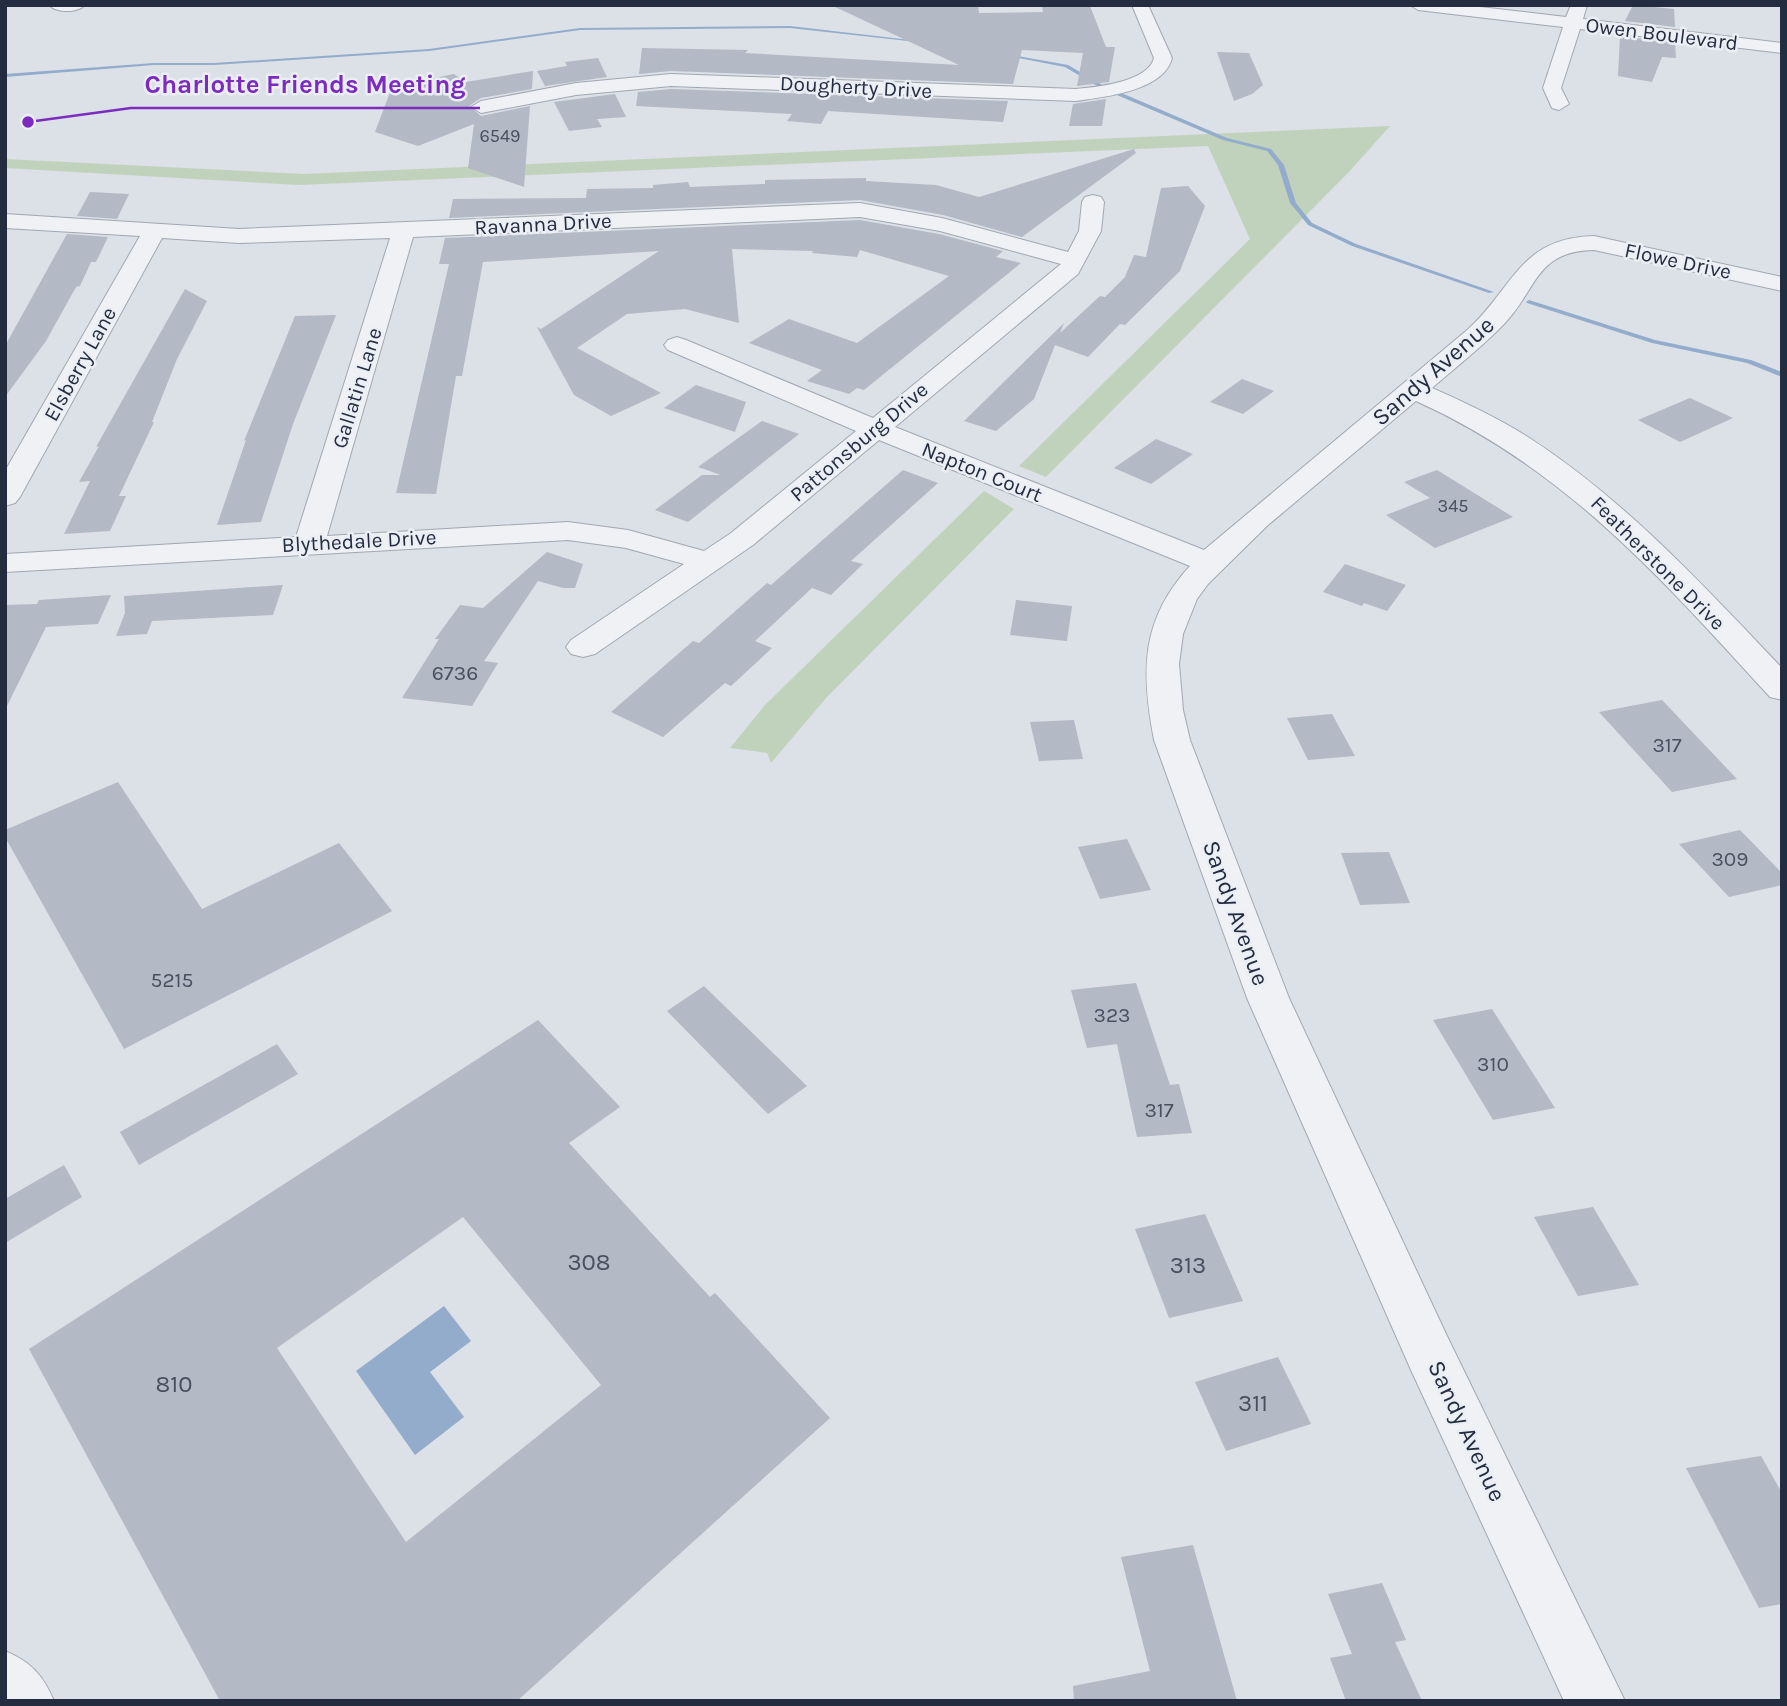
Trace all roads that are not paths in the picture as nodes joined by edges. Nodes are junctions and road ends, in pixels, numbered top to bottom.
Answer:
1 (57, 5) edge
2 (77, 5) edge
3 (1140, 5) edge
4 (1418, 5) edge
5 (1579, 5) edge
6 (1571, 24) junction
7 (1782, 48) edge
8 (1559, 104) dead end
9 (481, 107) dead end
10 (1093, 202) dead end
11 (5, 221) edge
12 (404, 231) junction
13 (154, 232) junction
14 (1573, 242) joint
15 (1074, 261) junction
16 (1782, 284) edge
17 (677, 345) dead end
18 (1413, 390) junction
19 (878, 430) junction
20 (5, 497) edge
21 (309, 544) junction
22 (710, 562) junction
23 (5, 563) edge
24 (1211, 564) junction
25 (583, 647) dead end
26 (1782, 689) edge
27 (5, 1681) edge
28 (24, 1701) edge
29 (1595, 1701) edge

1 - 2 street
3 - 9 street, Dougherty Drive
4 - 6 street, Owen Boulevard
5 - 6 street
6 - 7 street, Owen Boulevard
6 - 8 street
10 - 15 street, Pattonsburg Drive
11 - 13 street, Ravanna Drive
12 - 13 street, Ravanna Drive
12 - 15 street, Ravanna Drive
12 - 21 street, Gallatin Lane
13 - 20 street, Elsberry Lane
14 - 16 street, Flowe Drive
14 - 18 street, Sandy Avenue
15 - 19 street, Pattonsburg Drive
17 - 19 street, Napton Court
18 - 24 street, Sandy Avenue
18 - 26 street, Featherstone Drive
19 - 22 street, Pattonsburg Drive
19 - 24 street, Napton Court
21 - 22 street, Blythedale Drive
21 - 23 street, Blythedale Drive
22 - 25 street, Pattonsburg Drive
24 - 29 street, Sandy Avenue
27 - 28 street

